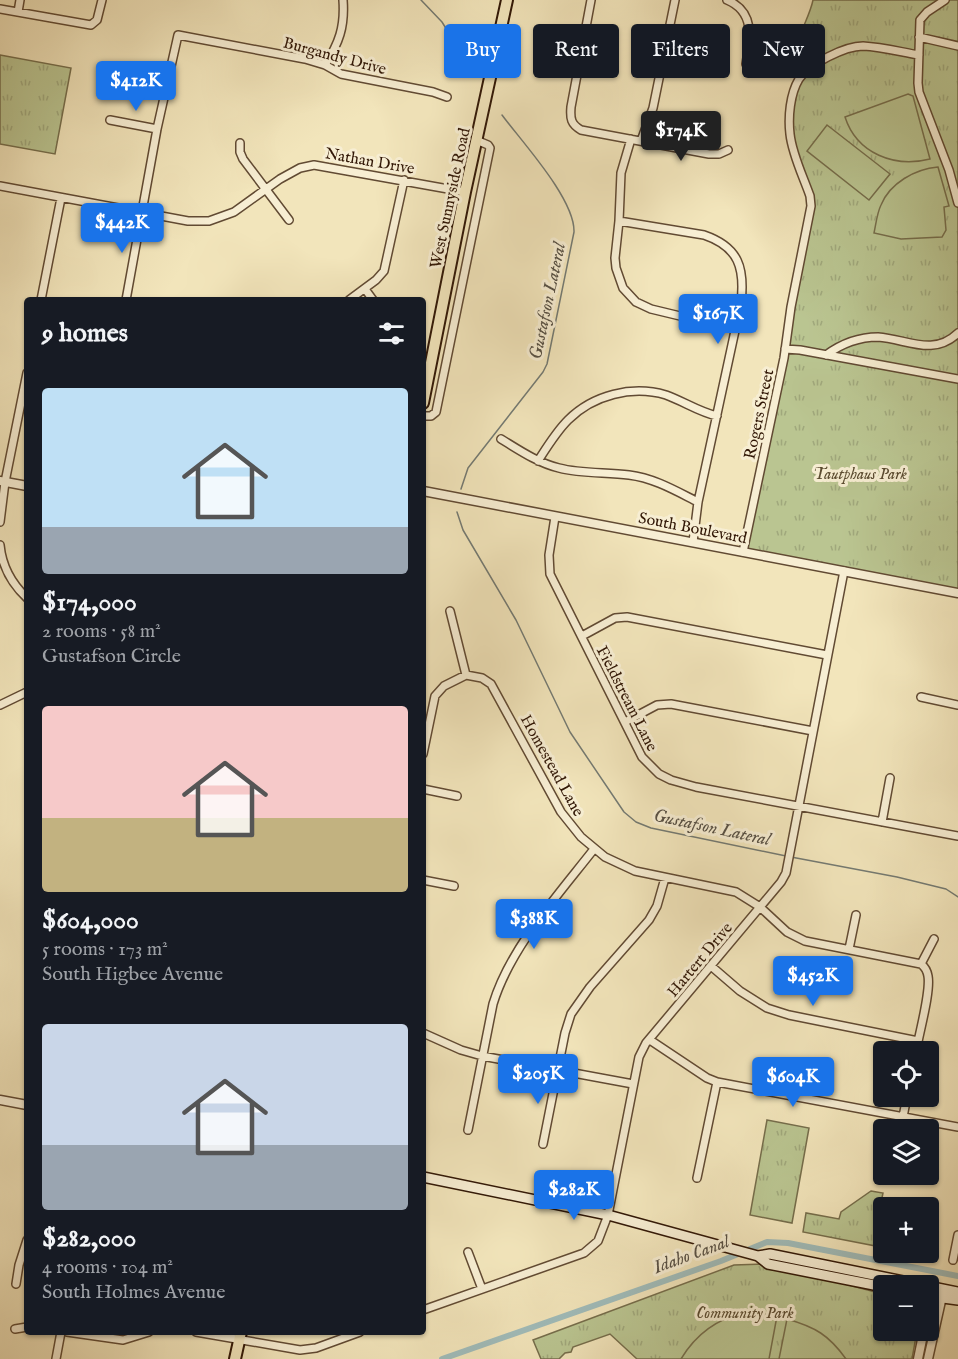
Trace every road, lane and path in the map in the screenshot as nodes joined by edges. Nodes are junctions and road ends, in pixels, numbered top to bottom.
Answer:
1 (20, 0) edge
2 (102, 0) edge
3 (344, 0) edge
4 (507, 0) edge
5 (591, 0) edge
6 (675, 0) edge
7 (727, 0) edge
8 (945, 0) edge
9 (0, 9) edge
10 (18, 12) junction
11 (749, 24) edge
12 (919, 38) junction
13 (958, 46) edge
14 (919, 55) junction
15 (325, 65) junction
16 (447, 97) dead end
17 (110, 120) dead end
18 (157, 129) junction
19 (476, 140) junction
20 (631, 140) junction
21 (641, 141) junction
22 (240, 143) dead end
23 (728, 150) dead end
24 (958, 167) edge
25 (949, 170) junction
26 (404, 180) junction
27 (0, 186) edge
28 (264, 189) junction
29 (465, 192) junction
30 (61, 198) junction
31 (958, 203) edge
32 (142, 213) junction
33 (289, 220) dead end
34 (619, 221) junction
35 (365, 289) junction
36 (42, 297) edge
37 (127, 297) edge
38 (353, 297) edge
39 (371, 297) edge
40 (734, 329) junction
41 (958, 333) edge
42 (785, 349) junction
43 (826, 355) junction
44 (958, 379) edge
45 (24, 387) edge
46 (426, 388) edge
47 (426, 416) edge
48 (717, 416) junction
49 (501, 440) dead end
50 (538, 461) junction
51 (3, 482) edge
52 (24, 486) edge
53 (426, 492) edge
54 (698, 502) junction
55 (555, 517) junction
56 (0, 522) edge
57 (693, 542) junction
58 (0, 545) edge
59 (743, 552) junction
60 (844, 571) junction
61 (958, 593) edge
62 (24, 595) edge
63 (450, 611) dead end
64 (582, 636) junction
65 (827, 655) junction
66 (469, 675) junction
67 (24, 693) edge
68 (921, 697) dead end
69 (0, 705) edge
70 (958, 705) edge
71 (625, 722) junction
72 (813, 731) junction
73 (426, 740) edge
74 (890, 778) dead end
75 (426, 790) edge
76 (457, 796) dead end
77 (800, 806) junction
78 (882, 822) junction
79 (958, 834) edge
80 (594, 849) junction
81 (664, 878) junction
82 (426, 881) edge
83 (454, 886) dead end
84 (760, 907) junction
85 (856, 915) dead end
86 (934, 939) dead end
87 (849, 949) junction
88 (921, 964) junction
89 (711, 966) junction
90 (426, 1034) edge
91 (650, 1040) junction
92 (918, 1041) joint
93 (482, 1056) junction
94 (558, 1070) junction
95 (717, 1082) junction
96 (633, 1084) junction
97 (0, 1100) edge
98 (24, 1105) edge
99 (905, 1107) edge
100 (903, 1117) junction
101 (958, 1127) edge
102 (468, 1130) dead end
103 (543, 1144) dead end
104 (426, 1178) edge
105 (697, 1178) dead end
106 (608, 1215) junction
107 (958, 1235) edge
108 (468, 1252) dead end
109 (24, 1253) edge
110 (758, 1256) junction
111 (953, 1260) dead end
112 (877, 1275) edge
113 (16, 1284) dead end
114 (873, 1285) edge
115 (939, 1287) edge
116 (944, 1288) junction
117 (482, 1290) junction
118 (958, 1292) edge
119 (941, 1298) junction
120 (958, 1300) edge
121 (426, 1309) edge
122 (24, 1328) edge
123 (15, 1329) dead end
124 (60, 1335) edge
125 (88, 1335) edge
126 (139, 1335) edge
127 (344, 1335) edge
128 (240, 1336) edge
129 (922, 1341) edge
130 (56, 1359) edge
131 (235, 1359) edge
132 (918, 1359) edge
133 (928, 1359) edge

1 - 10 street
2 - 10 street
3 - 15 street
4 - 19 main road, West Sunnyside Road
5 - 20 street
6 - 21 street
7 - 11 street
8 - 12 street
9 - 10 street
12 - 13 street
12 - 14 street
14 - 25 street
14 - 42 street, Rogers Street
15 - 16 street, Burgandy Drive
15 - 18 street, Burgandy Drive
17 - 18 street
18 - 32 street
19 - 29 main road, West Sunnyside Road
19 - 47 street
20 - 21 street
20 - 34 street
21 - 23 street
22 - 28 street
24 - 25 street
25 - 31 street
26 - 28 street, Nathan Drive
26 - 29 street, Nathan Drive
26 - 35 street
27 - 30 street, Nathan Drive
28 - 32 street, Nathan Drive
28 - 33 street
29 - 46 main road, West Sunnyside Road
30 - 32 street, Nathan Drive
30 - 36 street
32 - 37 street
34 - 40 street
34 - 40 street
35 - 38 street
35 - 39 street
40 - 48 street
41 - 43 street
42 - 43 street
42 - 59 street, Rogers Street
43 - 44 street
45 - 51 street
48 - 50 street
48 - 54 street
49 - 50 street
50 - 54 street
51 - 52 street
51 - 56 street
53 - 55 street, South Boulevard
54 - 57 street
55 - 57 street, South Boulevard
55 - 64 street, Fieldstream Lane
57 - 59 street, South Boulevard
58 - 62 street
59 - 60 street, South Boulevard
60 - 61 street, South Boulevard
60 - 65 street, Hartert Drive
63 - 66 street
64 - 65 street
64 - 71 street, Fieldstream Lane
65 - 72 street, Hartert Drive
66 - 73 street
66 - 80 street, Homestead Lane
67 - 69 street
68 - 70 street
71 - 72 street
71 - 77 street, Fieldstream Lane
72 - 77 street, Hartert Drive
74 - 78 street
75 - 76 street
77 - 78 street, Fieldstream Lane
77 - 84 street, Hartert Drive
78 - 79 street, Fieldstream Lane
80 - 81 street, Homestead Lane
80 - 93 street
81 - 84 street, Homestead Lane
81 - 94 street
82 - 83 street
84 - 87 street, Homestead Lane
84 - 89 street, Hartert Drive
85 - 87 street
86 - 88 street
87 - 88 street, Homestead Lane
88 - 92 street
89 - 91 street, Hartert Drive
89 - 92 street
90 - 93 street
91 - 95 street
91 - 96 street, Hartert Drive
93 - 94 street
93 - 102 street
94 - 96 street
94 - 103 street
95 - 100 street
95 - 105 street
96 - 106 street, Hartert Drive
97 - 98 street
99 - 100 street
100 - 101 street
104 - 106 main road
106 - 110 main road
106 - 117 street, Hartert Drive
107 - 111 street
108 - 117 street
109 - 113 street
110 - 112 main road
110 - 114 main road
115 - 116 main road
116 - 118 main road
116 - 119 street
117 - 121 street, Hartert Drive
119 - 120 main road
119 - 133 street
122 - 123 street
124 - 130 street
125 - 126 street
127 - 128 street
128 - 131 main road
129 - 132 street

